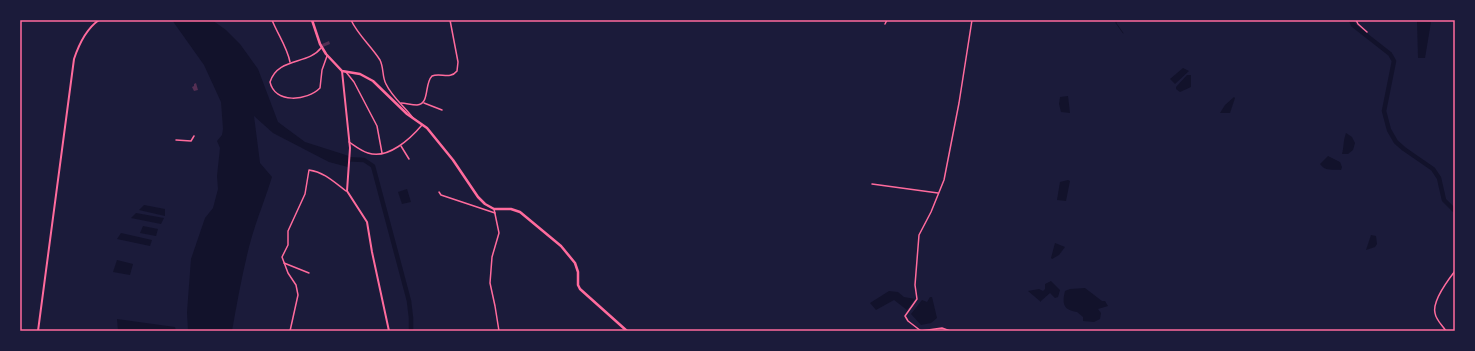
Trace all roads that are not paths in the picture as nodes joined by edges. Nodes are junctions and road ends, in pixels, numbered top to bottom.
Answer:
1 (99, 20) edge
2 (272, 20) edge
3 (312, 20) edge
4 (351, 20) edge
5 (450, 20) edge
6 (887, 20) edge
7 (972, 20) edge
8 (1356, 20) edge
9 (885, 24) dead end
10 (1367, 32) dead end
11 (322, 48) junction
12 (327, 56) junction
13 (290, 62) junction
14 (342, 71) junction
15 (346, 72) junction
16 (400, 103) junction
17 (424, 103) junction
18 (442, 110) dead end
19 (414, 119) junction
20 (423, 125) junction
21 (194, 136) dead end
22 (176, 140) dead end
23 (349, 142) junction
24 (400, 146) junction
25 (382, 153) junction
26 (409, 159) dead end
27 (872, 184) dead end
28 (347, 191) junction
29 (439, 192) dead end
30 (938, 193) junction
31 (494, 209) junction
32 (496, 214) junction
33 (284, 263) junction
34 (1455, 271) edge
35 (309, 273) dead end
36 (38, 331) edge
37 (290, 331) edge
38 (388, 331) edge
39 (499, 331) edge
40 (627, 331) edge
41 (950, 331) edge
42 (1446, 331) edge

1 - 36 street
2 - 13 street
3 - 11 main road
4 - 16 street
5 - 17 street
6 - 9 street
7 - 30 street
8 - 10 street
11 - 12 main road
11 - 13 street
12 - 13 street
12 - 14 main road
14 - 15 main road
14 - 23 street
15 - 19 main road
15 - 25 street
16 - 17 street
16 - 19 street
17 - 18 street
19 - 20 main road
20 - 24 street
20 - 31 main road
21 - 22 street
23 - 25 street
23 - 28 street
24 - 25 street
24 - 26 street
27 - 30 street
28 - 33 street
28 - 38 street
29 - 32 street
30 - 41 street
31 - 32 street
31 - 40 main road
32 - 39 street
33 - 35 street
33 - 37 street
34 - 42 street

